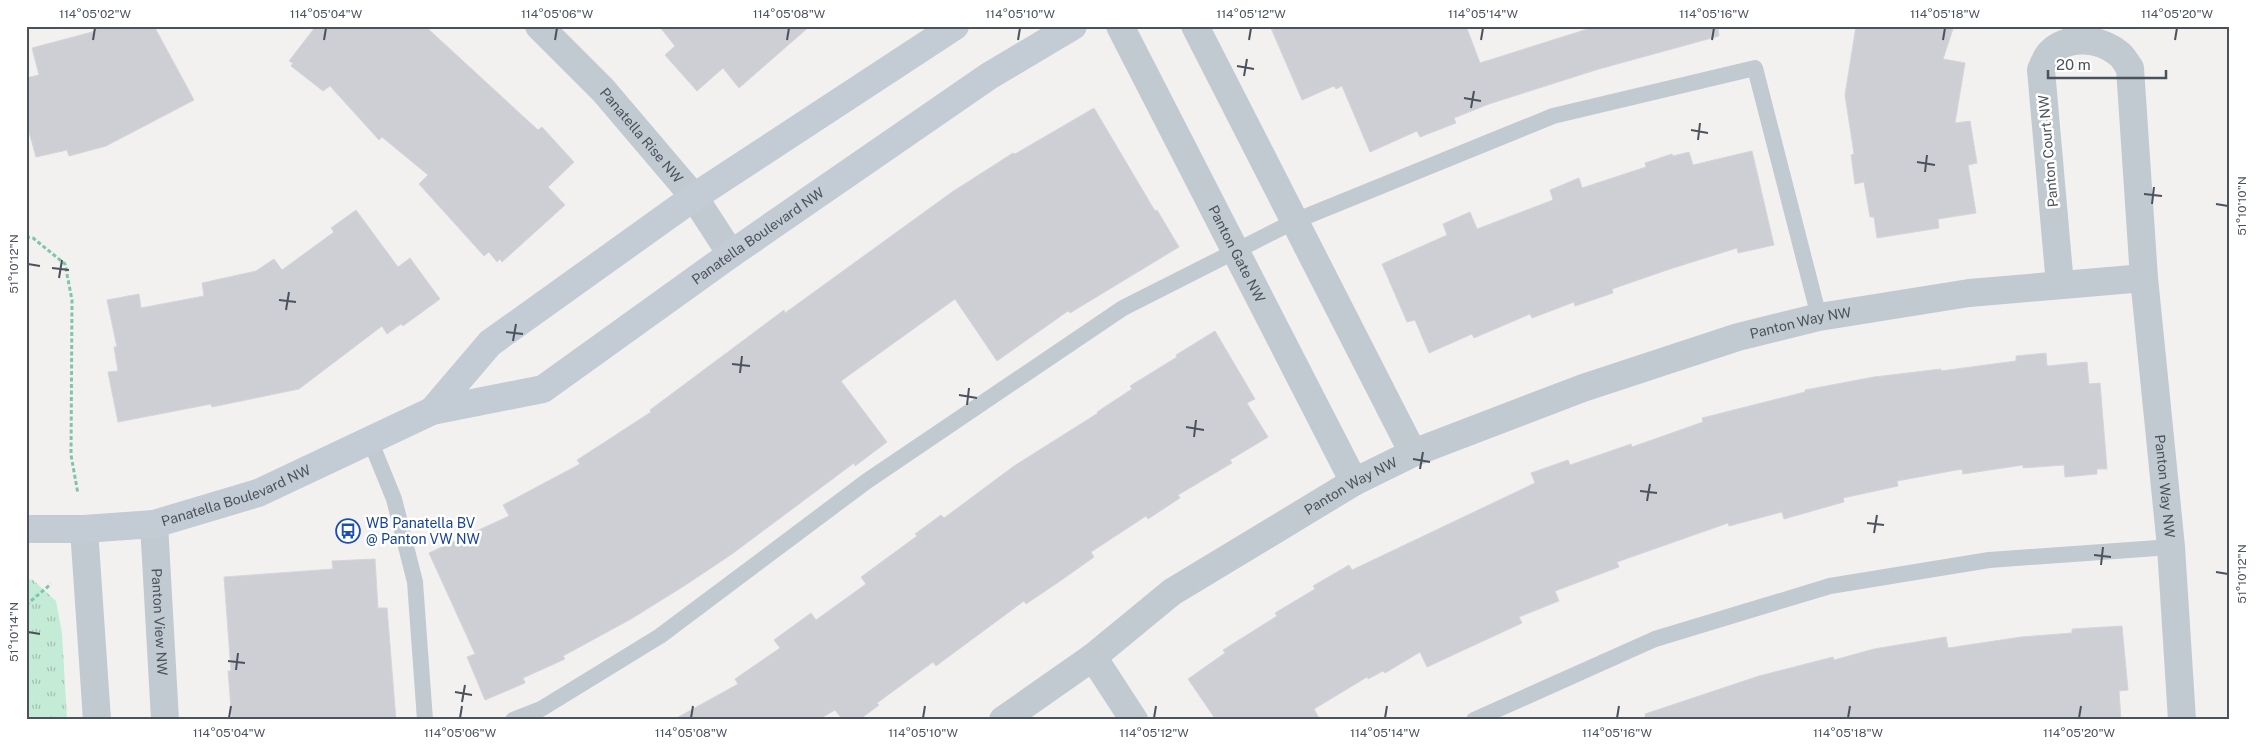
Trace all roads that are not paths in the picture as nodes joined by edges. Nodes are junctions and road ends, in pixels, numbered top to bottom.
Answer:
1 (540, 26) edge
2 (955, 26) edge
3 (1073, 26) edge
4 (1120, 26) edge
5 (1195, 26) edge
6 (694, 197) junction
7 (1295, 221) junction
8 (1235, 251) junction
9 (732, 254) junction
10 (2144, 278) junction
11 (2060, 285) junction
12 (1819, 317) junction
13 (432, 411) junction
14 (370, 440) junction
15 (1413, 452) junction
16 (1354, 482) junction
17 (154, 524) junction
18 (26, 529) edge
19 (84, 529) junction
20 (2171, 547) junction
21 (1093, 657) junction
22 (98, 720) edge
23 (165, 720) edge
24 (425, 720) edge
25 (514, 720) edge
26 (1003, 720) edge
27 (1134, 720) edge
28 (1474, 720) edge
29 (2182, 720) edge

1 - 6 street, Panatella Rise NW
2 - 6 street, Panatella Boulevard NW
3 - 9 street, Panatella Boulevard NW
4 - 8 street, Panton Gate NW
5 - 7 street
6 - 9 street, Panatella Rise NW
6 - 13 street, Panatella Boulevard NW
7 - 8 lane
7 - 12 lane
7 - 15 street
8 - 16 street, Panton Gate NW
8 - 25 lane
9 - 13 street, Panatella Boulevard NW
10 - 11 street, Panton Way NW
10 - 11 street, Panton Court NW
10 - 20 street, Panton Way NW
11 - 12 street, Panton Way NW
12 - 15 street, Panton Way NW
13 - 14 street, Panatella Boulevard NW
14 - 17 street, Panatella Boulevard NW
14 - 24 lane
15 - 16 street, Panton Way NW
16 - 21 street, Panton Way NW
17 - 19 street, Panatella Boulevard NW
17 - 23 street, Panton View NW
18 - 19 street, Panatella Boulevard NW
19 - 22 street
20 - 28 lane
20 - 29 street, Panton Way NW
21 - 26 street, Panton Way NW
21 - 27 street

